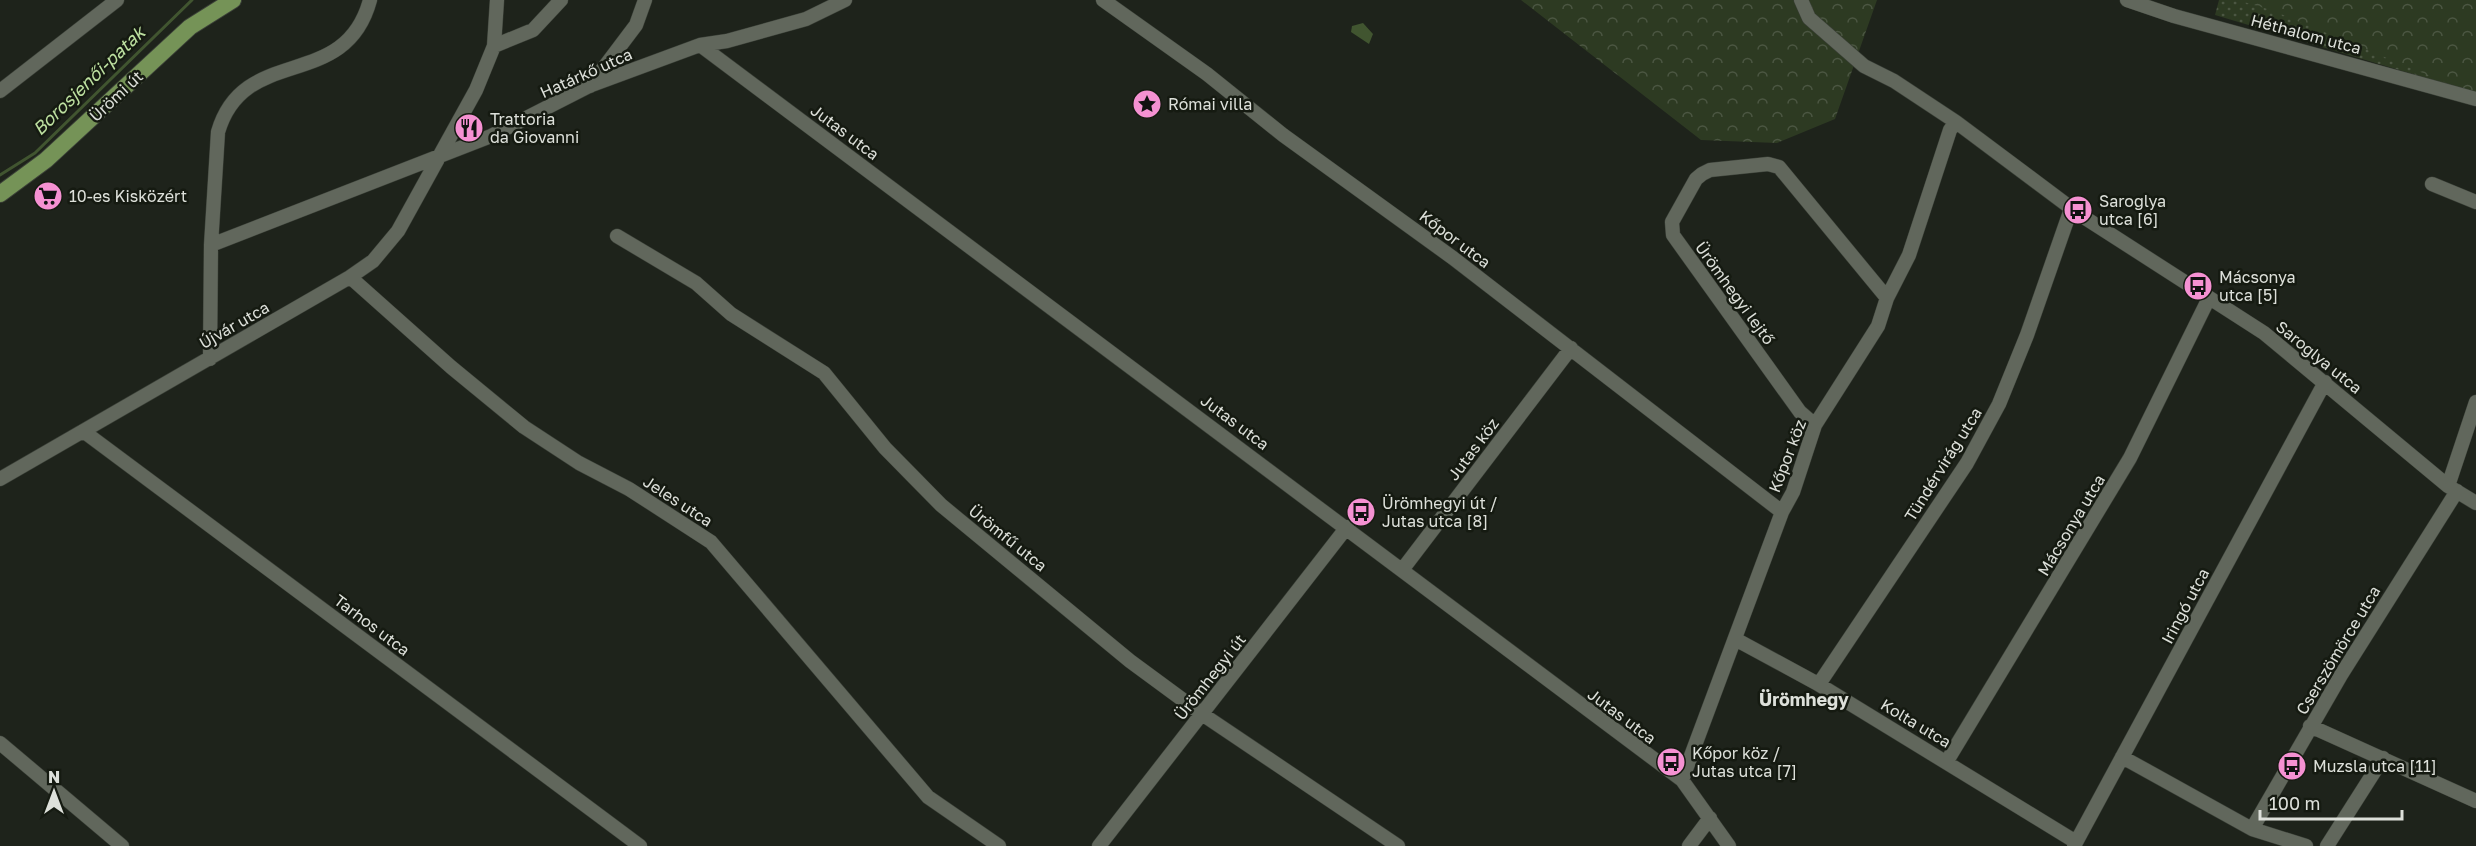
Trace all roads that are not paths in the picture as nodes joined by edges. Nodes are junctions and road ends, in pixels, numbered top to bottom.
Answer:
1 (117, 0) edge
2 (232, 0) edge
3 (370, 0) edge
4 (497, 0) edge
5 (561, 0) edge
6 (645, 0) edge
7 (845, 0) edge
8 (1102, 0) edge
9 (1801, 0) edge
10 (2127, 0) edge
11 (700, 45) junction
12 (494, 46) junction
13 (589, 86) junction
14 (0, 91) edge
15 (2476, 99) edge
16 (1956, 122) junction
17 (442, 155) junction
18 (2432, 184) dead end
19 (0, 194) edge
20 (2476, 202) edge
21 (2071, 208) junction
22 (617, 236) dead end
23 (211, 245) junction
24 (350, 277) junction
25 (1887, 298) junction
26 (2209, 298) junction
27 (1571, 348) junction
28 (210, 359) junction
29 (2325, 382) junction
30 (2476, 402) edge
31 (1815, 425) junction
32 (83, 431) junction
33 (0, 479) edge
34 (2453, 489) junction
35 (2476, 503) edge
36 (1782, 512) junction
37 (1347, 527) junction
38 (1402, 570) junction
39 (1735, 639) junction
40 (1819, 684) junction
41 (1202, 714) junction
42 (2310, 726) junction
43 (0, 743) edge
44 (2122, 757) junction
45 (2383, 758) junction
46 (1947, 761) junction
47 (1682, 780) junction
48 (2476, 801) edge
49 (1710, 818) junction
50 (2252, 829) junction
51 (2075, 844) edge
52 (122, 846) edge
53 (640, 846) edge
54 (999, 846) edge
55 (1099, 846) edge
56 (1398, 846) edge
57 (1689, 846) edge
58 (1729, 846) edge
59 (2306, 846) edge
60 (2327, 846) edge

1 - 14 street
2 - 19 main road, Ürömi út
3 - 23 street
4 - 12 street, Újvár utca
5 - 12 street
6 - 13 street
7 - 11 street, Határkő utca
8 - 27 street, Kőpor utca
9 - 16 street, Saroglya utca
10 - 15 street, Héthalom utca
11 - 13 street, Határkő utca
11 - 37 street, Jutas utca
12 - 17 street, Újvár utca
13 - 17 street, Határkő utca
16 - 21 street, Saroglya utca
16 - 25 street, Kőpor köz
17 - 23 street, Határkő utca
17 - 24 street, Újvár utca
18 - 20 street
21 - 26 street, Saroglya utca
21 - 40 street, Tündérvirág utca
22 - 41 street, Ürömfű utca
23 - 28 street
24 - 28 street, Újvár utca
24 - 54 street, Jeles utca
25 - 31 street, Kőpor köz
25 - 31 street, Ürömhegyi lejtő
26 - 29 street, Saroglya utca
26 - 46 street, Mácsonya utca
27 - 36 street, Kőpor utca
27 - 38 street, Jutas köz
28 - 32 street, Újvár utca
29 - 34 street, Saroglya utca
29 - 44 street, Iringó utca
30 - 34 street, Cserszömörce utca
31 - 36 street, Kőpor köz
32 - 33 street, Újvár utca
32 - 53 street, Tarhos utca
34 - 35 street, Saroglya utca
34 - 42 street, Cserszömörce utca
36 - 39 street, Kőpor köz
37 - 38 street, Jutas utca
37 - 41 street, Ürömhegyi út
38 - 47 street, Jutas utca
39 - 40 street, Kolta utca
39 - 47 street, Kőpor köz
40 - 46 street, Kolta utca
41 - 55 street, Ürömhegyi út
41 - 56 street, Ürömfű utca
42 - 45 street
42 - 50 street, Cserszömörce utca
43 - 52 street
44 - 50 street
44 - 51 street, Iringó utca
45 - 48 street
45 - 60 street
46 - 51 street, Kolta utca
47 - 49 street, Jutas utca
49 - 57 street
49 - 58 street, Jutas utca
50 - 59 street

